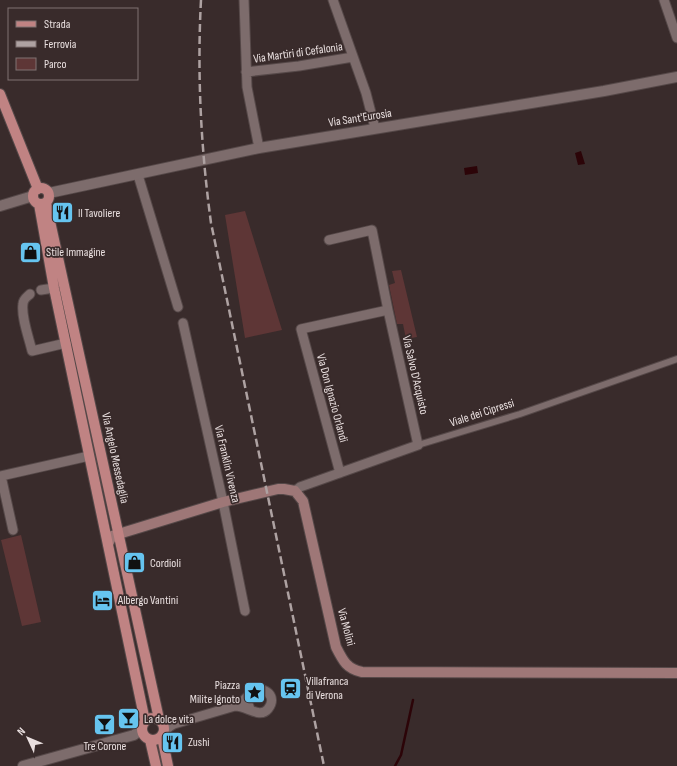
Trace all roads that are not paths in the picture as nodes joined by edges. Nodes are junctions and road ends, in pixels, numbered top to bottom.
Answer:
1 (244, 0) edge
2 (333, 0) edge
3 (664, 0) edge
4 (677, 38) edge
5 (353, 57) junction
6 (246, 72) junction
7 (677, 77) edge
8 (0, 94) edge
9 (375, 128) junction
10 (259, 148) junction
11 (138, 175) junction
12 (41, 197) junction
13 (0, 206) edge
14 (329, 240) dead end
15 (54, 288) junction
16 (41, 290) dead end
17 (30, 294) dead end
18 (178, 307) dead end
19 (388, 310) junction
20 (182, 323) dead end
21 (66, 343) junction
22 (677, 359) edge
23 (418, 445) junction
24 (89, 456) junction
25 (340, 473) junction
26 (295, 491) junction
27 (223, 502) junction
28 (13, 530) dead end
29 (118, 533) junction
30 (108, 544) junction
31 (245, 611) dead end
32 (677, 673) edge
33 (249, 694) junction
34 (235, 706) junction
35 (250, 709) junction
36 (160, 720) junction
37 (144, 724) junction
38 (174, 724) junction
39 (134, 735) junction
40 (163, 735) junction
41 (148, 739) junction
42 (23, 766) edge
43 (156, 766) edge
44 (168, 766) edge

1 - 6 street, Via Martiri di Cefalonia
2 - 5 street, Via Martiri di Cefalonia
3 - 4 street
5 - 6 street, Via Martiri di Cefalonia
5 - 9 street, Via Martiri di Cefalonia
6 - 10 street, Via Martiri di Cefalonia
7 - 9 street, Via Sant'Eurosia
8 - 12 main road
9 - 10 street, Via Sant'Eurosia
10 - 11 street, Via Sant'Eurosia
11 - 12 street, Via Sant'Eurosia
11 - 18 street
12 - 13 street, Via Sant'Eurosia
12 - 15 main road, Via Angelo Messedaglia
12 - 29 main road, Via Angelo Messedaglia
14 - 19 street, Via Salvo D'Acquisto
15 - 16 street
15 - 21 main road, Via Angelo Messedaglia
17 - 21 street
19 - 23 street, Via Salvo D'Acquisto
19 - 25 street, Via Don Ignazio Orlandi
20 - 27 street, Via Franklin Vivenza
21 - 24 main road, Via Angelo Messedaglia
22 - 23 street, Viale dei Cipressi
23 - 25 street, Viale dei Cipressi
24 - 28 street
24 - 30 main road, Via Angelo Messedaglia
25 - 26 street, Viale dei Cipressi
26 - 27 main road
26 - 32 main road, Via Molini
27 - 29 main road
27 - 31 street, Via Franklin Vivenza
29 - 30 main road
29 - 36 main road, Via Angelo Messedaglia
30 - 37 main road, Via Angelo Messedaglia
33 - 34 street
33 - 35 street
33 - 35 street
34 - 35 street
34 - 38 street
36 - 37 main road
36 - 38 street
36 - 40 main road
37 - 39 street
37 - 41 main road
38 - 40 street
39 - 41 street
39 - 42 street
40 - 41 main road
40 - 44 main road
41 - 43 main road

